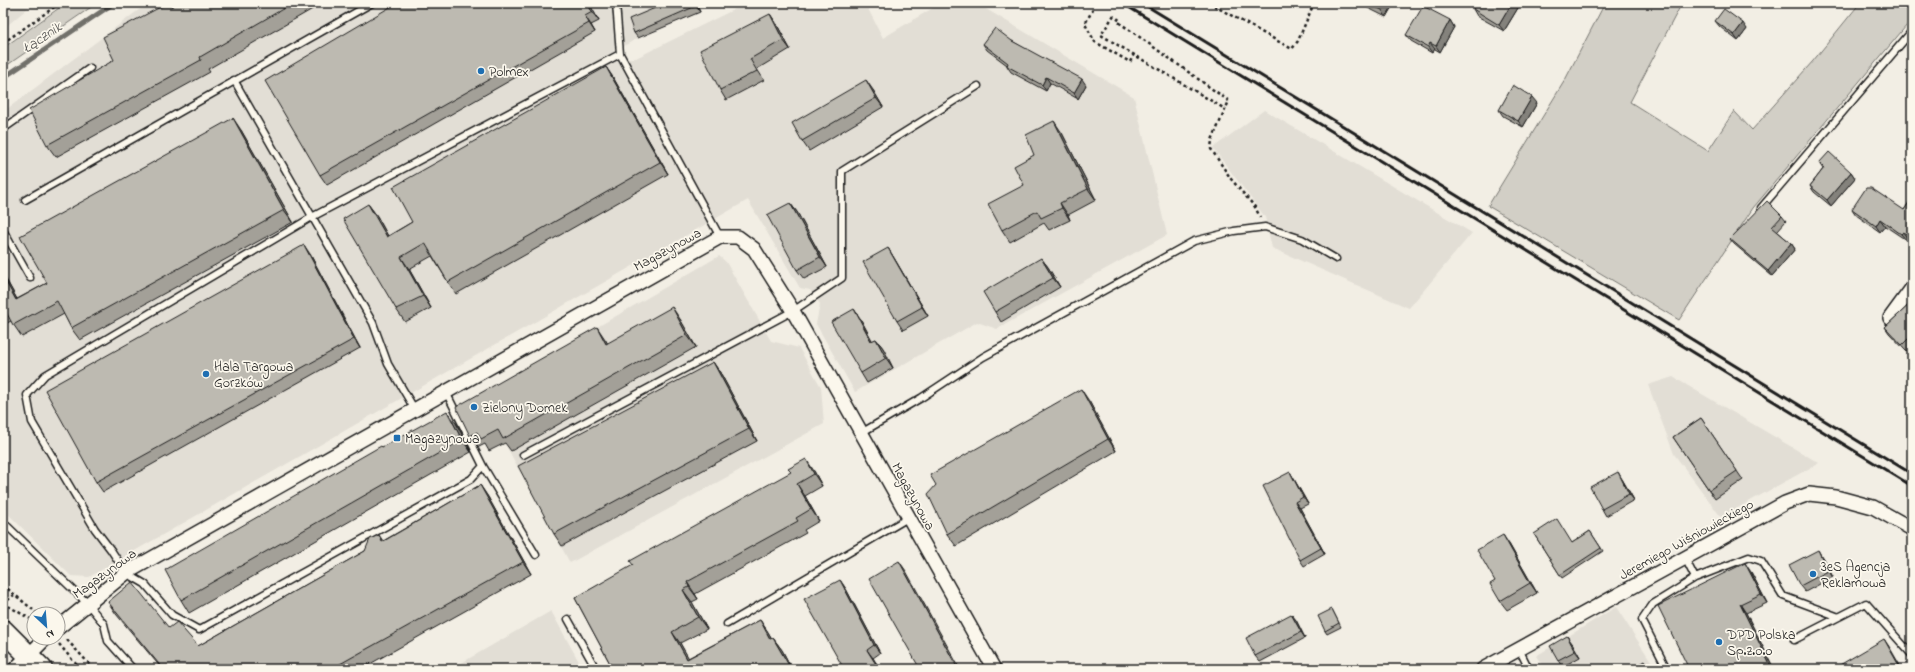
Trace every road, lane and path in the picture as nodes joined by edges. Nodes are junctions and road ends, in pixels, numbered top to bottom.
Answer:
1 (60, 3) edge
2 (372, 3) edge
3 (616, 3) edge
4 (1209, 3) edge
5 (1314, 3) edge
6 (1093, 10) dead end
7 (1114, 15) dead end
8 (1119, 18) dead end
9 (1912, 31) edge
10 (3, 43) edge
11 (620, 54) junction
12 (1134, 54) junction
13 (90, 68) dead end
14 (234, 80) junction
15 (978, 86) dead end
16 (1225, 109) junction
17 (3, 129) edge
18 (25, 200) dead end
19 (1758, 212) edge
20 (312, 217) junction
21 (1265, 227) junction
22 (3, 230) edge
23 (720, 238) junction
24 (1336, 259) dead end
25 (30, 278) dead end
26 (1912, 288) edge
27 (793, 311) junction
28 (1890, 318) dead end
29 (446, 392) junction
30 (415, 410) junction
31 (860, 433) junction
32 (523, 455) dead end
33 (483, 466) junction
34 (908, 518) junction
35 (3, 522) edge
36 (1912, 529) edge
37 (536, 555) dead end
38 (1684, 558) junction
39 (126, 572) junction
40 (1696, 578) junction
41 (3, 585) edge
42 (14, 595) junction
43 (3, 603) edge
44 (87, 603) junction
45 (28, 606) edge
46 (26, 616) edge
47 (1838, 617) junction
48 (568, 619) dead end
49 (727, 624) dead end
50 (66, 626) edge
51 (3, 630) edge
52 (66, 638) edge
53 (1794, 640) dead end
54 (45, 646) edge
55 (57, 646) edge
56 (1519, 649) junction
57 (1912, 655) edge
58 (22, 662) edge
59 (42, 669) edge
60 (80, 669) edge
61 (94, 669) edge
62 (133, 669) edge
63 (596, 669) edge
64 (994, 669) edge
65 (1483, 669) edge
66 (1529, 669) edge
67 (1667, 669) edge

1 - 10 path
2 - 14 lane
3 - 11 lane
4 - 5 path
6 - 12 path
7 - 12 path
8 - 16 path
9 - 19 lane
11 - 20 lane
11 - 23 lane
12 - 16 path
13 - 17 lane
14 - 18 lane
14 - 20 lane
15 - 27 lane
16 - 21 path
20 - 30 lane
20 - 39 lane
21 - 24 lane
21 - 31 lane
22 - 25 lane
23 - 27 street, Magazynowa
23 - 29 street, Magazynowa
26 - 28 street
27 - 31 street, Magazynowa
27 - 32 lane
29 - 30 street, Magazynowa
29 - 33 lane
30 - 39 street, Magazynowa
31 - 34 street, Magazynowa
33 - 37 lane
33 - 39 lane
34 - 49 lane
34 - 64 street, Magazynowa
35 - 44 lane
36 - 38 street, Jeremiego Wiśniowieckiego
38 - 40 lane
38 - 56 street, Jeremiego Wiśniowieckiego
39 - 44 street, Magazynowa
40 - 47 lane
40 - 67 lane
41 - 42 path
42 - 43 path
42 - 45 path
43 - 46 path
44 - 50 street, Magazynowa
44 - 62 lane
47 - 53 lane
47 - 57 lane
48 - 63 lane
51 - 58 main road
52 - 61 path
54 - 58 street
55 - 60 path
56 - 65 street, Jeremiego Wiśniowieckiego
56 - 66 lane
58 - 59 main road

